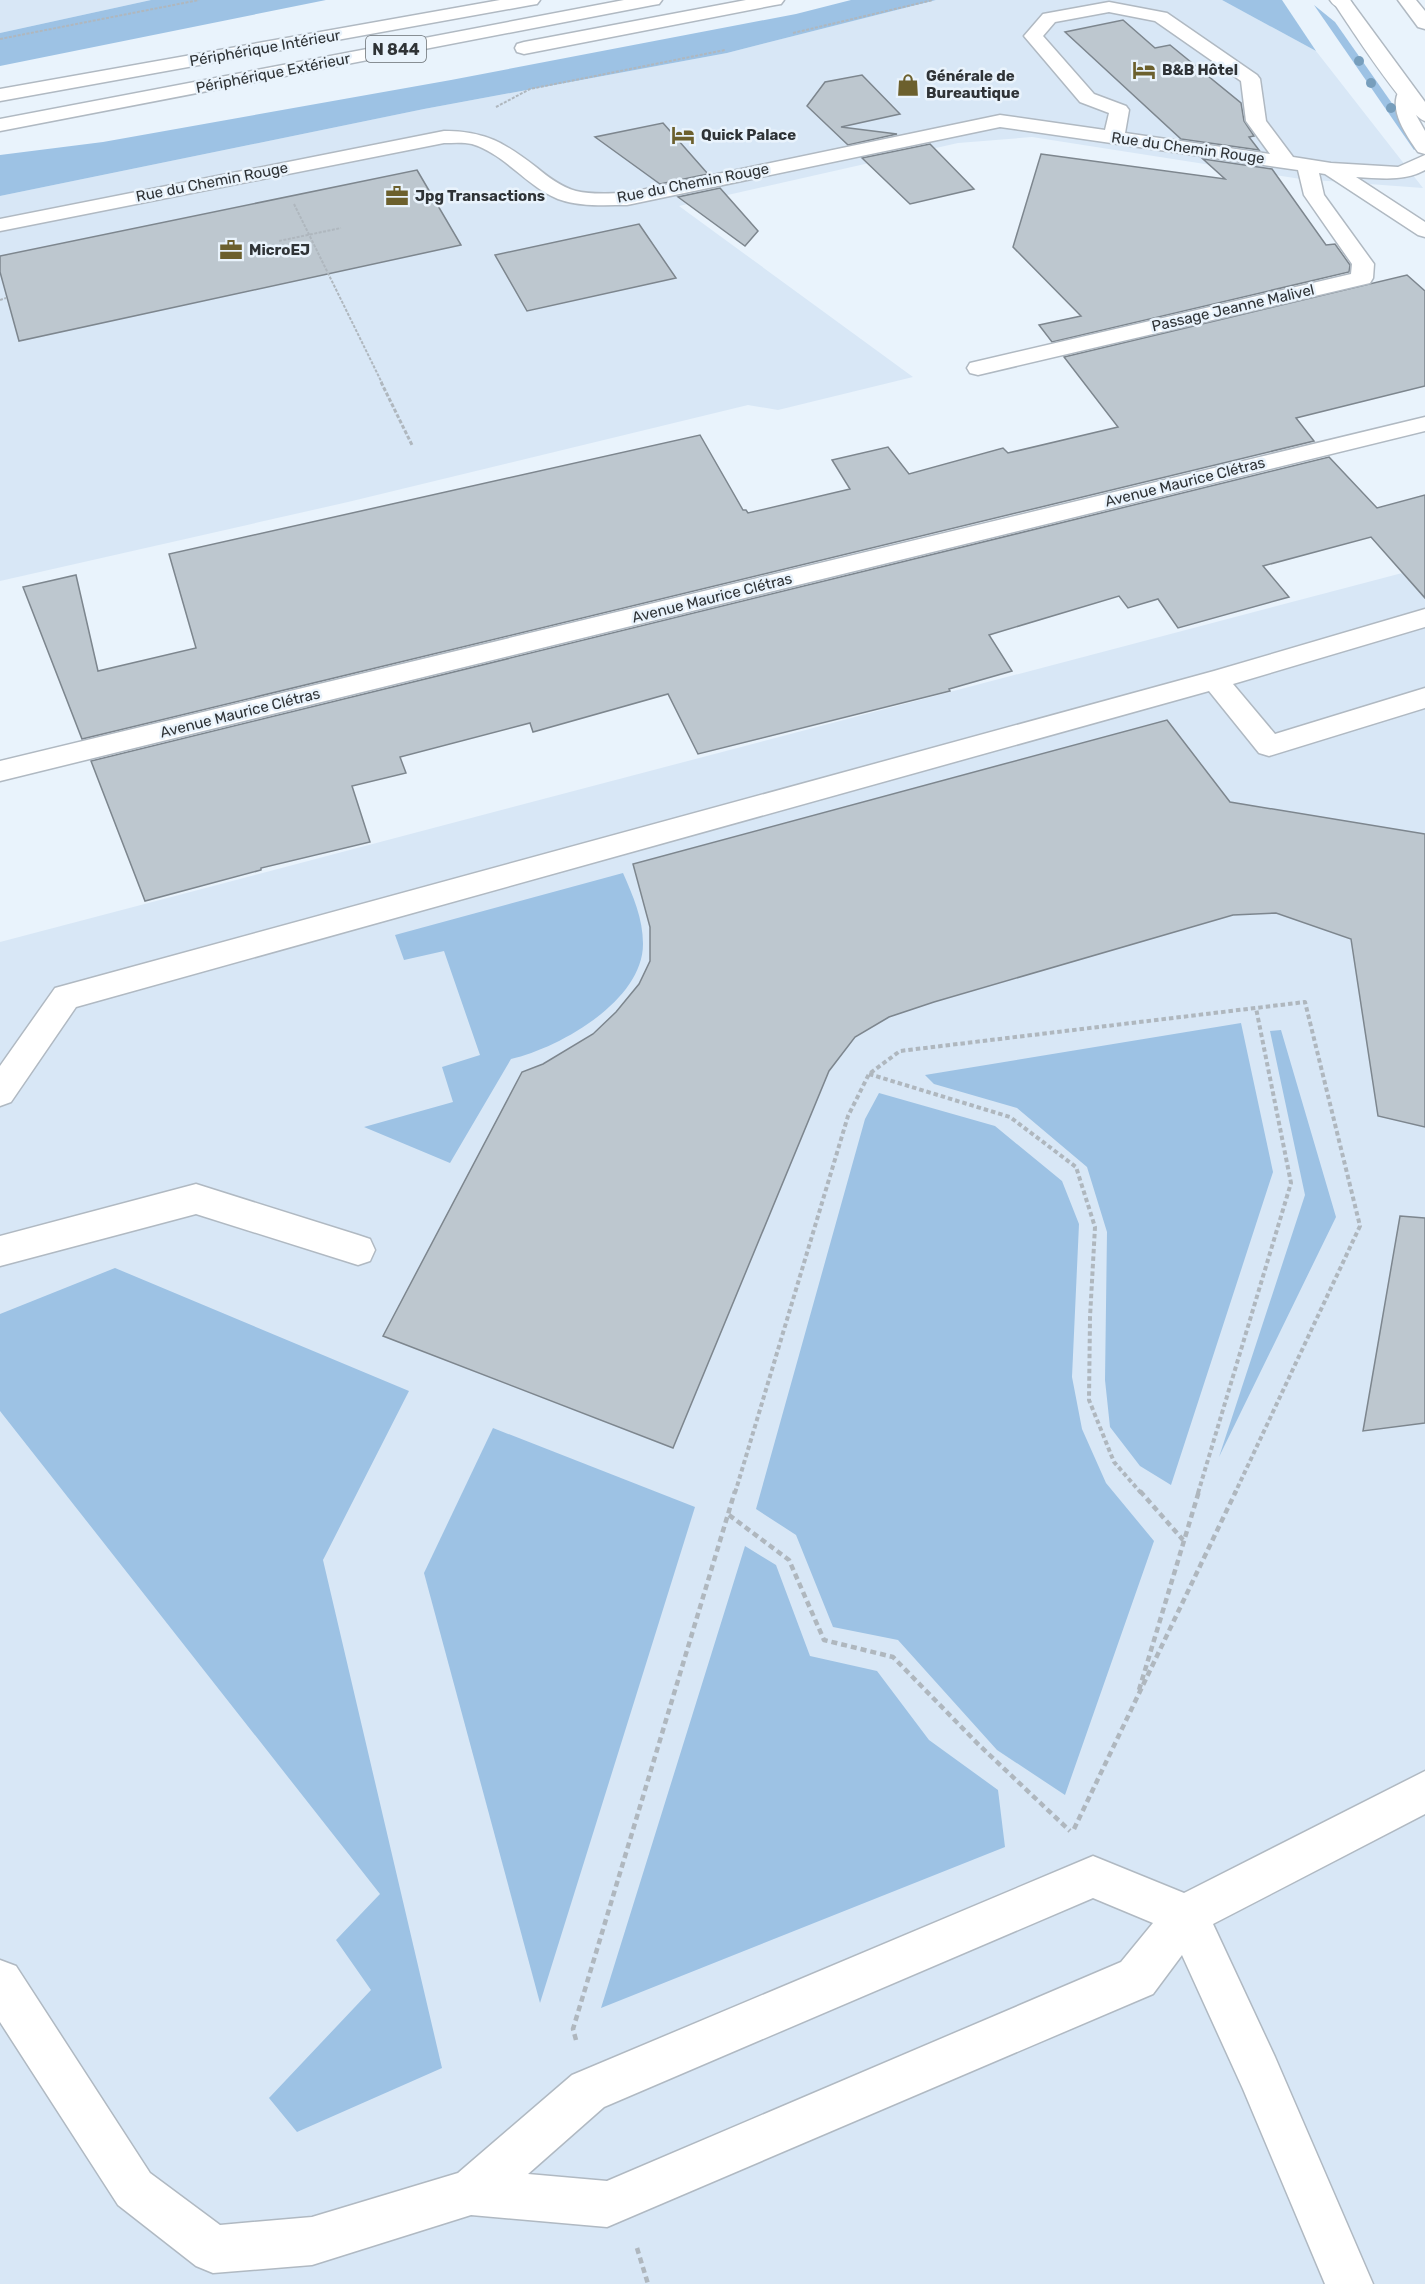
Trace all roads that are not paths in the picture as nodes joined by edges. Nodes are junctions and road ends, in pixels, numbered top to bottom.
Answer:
1 (531, 0) edge
2 (652, 0) edge
3 (775, 0) edge
4 (1407, 0) edge
5 (1341, 1) edge
6 (1425, 23) edge
7 (211, 39) dead end
8 (510, 51) dead end
9 (312, 84) dead end
10 (30, 89) junction
11 (1407, 93) junction
12 (0, 95) edge
13 (139, 99) junction
14 (1425, 115) edge
15 (0, 125) edge
16 (1114, 137) junction
17 (1425, 148) edge
18 (1425, 161) edge
19 (1297, 164) junction
20 (1331, 169) junction
21 (0, 225) edge
22 (1425, 231) edge
23 (978, 368) dead end
24 (1425, 424) edge
25 (1425, 618) edge
26 (1215, 680) junction
27 (1425, 698) edge
28 (0, 771) edge
29 (0, 1092) edge
30 (0, 1251) edge
31 (358, 1251) dead end
32 (1425, 1792) edge
33 (1186, 1915) junction
34 (0, 1982) edge
35 (471, 2192) junction
36 (1350, 2284) edge

1 - 10 main road, Périphérique Intérieur / N 844
2 - 13 main road, Périphérique Extérieur / N 844
3 - 8 main road
4 - 6 main road
5 - 11 main road
7 - 10 main road
9 - 13 main road
10 - 12 main road, Périphérique Intérieur / N 844
11 - 14 main road
11 - 17 main road
13 - 15 main road, Périphérique Extérieur / N 844
16 - 19 main road, Rue du Chemin Rouge
16 - 19 main road
16 - 21 main road, Rue du Chemin Rouge
18 - 20 main road, Rue du Chemin Rouge
19 - 20 main road, Rue du Chemin Rouge
19 - 23 main road, Passage Jeanne Malivel
20 - 22 main road, Rue du Chemin Rouge
24 - 28 main road, Avenue Maurice Clétras
25 - 26 main road
26 - 27 main road
26 - 29 main road
30 - 31 main road
32 - 33 main road
33 - 35 main road
33 - 35 main road
33 - 36 main road
34 - 35 main road

